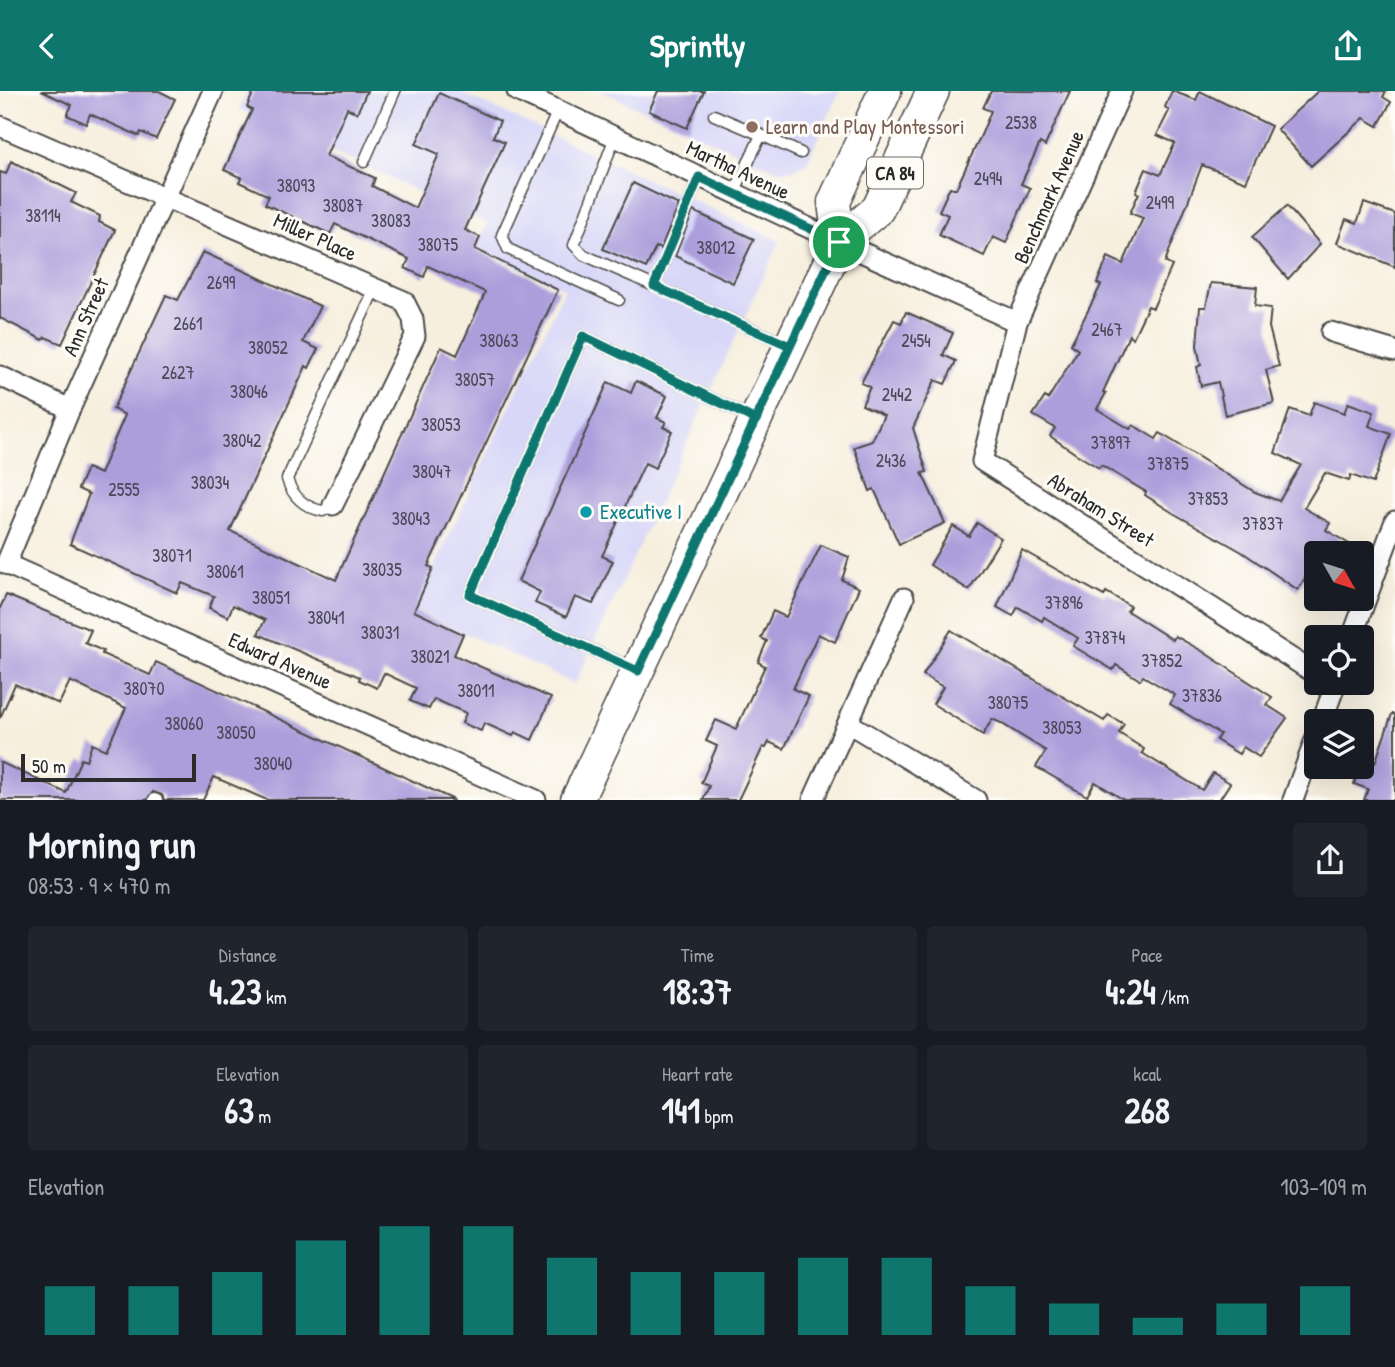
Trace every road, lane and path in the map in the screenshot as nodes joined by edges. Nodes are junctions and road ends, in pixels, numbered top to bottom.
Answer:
1 (213, 91) edge
2 (395, 91) edge
3 (517, 91) edge
4 (886, 91) edge
5 (933, 91) edge
6 (1122, 91) edge
7 (558, 110) junction
8 (714, 114) dead end
9 (0, 126) edge
10 (761, 135) junction
11 (615, 137) junction
12 (800, 152) dead end
13 (364, 162) dead end
14 (699, 177) junction
15 (734, 193) junction
16 (164, 196) junction
17 (839, 242) junction
18 (654, 286) junction
19 (375, 288) junction
20 (619, 300) dead end
21 (1017, 322) junction
22 (1331, 332) dead end
23 (790, 346) junction
24 (1395, 351) edge
25 (0, 376) edge
26 (70, 409) junction
27 (756, 420) junction
28 (333, 505) joint
29 (1395, 521) edge
30 (6, 564) joint
31 (904, 598) dead end
32 (1356, 625) edge
33 (1304, 666) edge
34 (638, 671) junction
35 (848, 723) junction
36 (1304, 770) edge
37 (536, 800) edge
38 (577, 800) edge
39 (813, 800) edge
40 (976, 800) edge
41 (1293, 800) edge

1 - 16 street, Ann Street
2 - 13 lane
3 - 7 street, Martha Avenue
4 - 17 main road, CA 84
5 - 17 main road, CA 84
6 - 21 street, Benchmark Avenue
7 - 11 street, Martha Avenue
7 - 20 lane
8 - 10 lane
9 - 16 street, Miller Place
10 - 12 lane
10 - 15 lane
11 - 14 street, Martha Avenue
11 - 18 lane
14 - 15 street, Martha Avenue
14 - 18 lane
15 - 17 street, Martha Avenue
16 - 19 street, Miller Place
16 - 26 street, Ann Street
17 - 21 street, Martha Avenue
17 - 23 main road, CA 84
18 - 23 lane
19 - 28 street, Miller Place
19 - 28 lane
21 - 33 street, Abraham Street
22 - 24 street
23 - 27 main road, CA 84
25 - 26 street
26 - 30 street, Ann Street
27 - 34 main road, CA 84
27 - 34 lane
29 - 32 street
30 - 37 street, Edward Avenue
31 - 35 street
34 - 38 main road, CA 84
35 - 39 street
35 - 40 street
36 - 41 street

